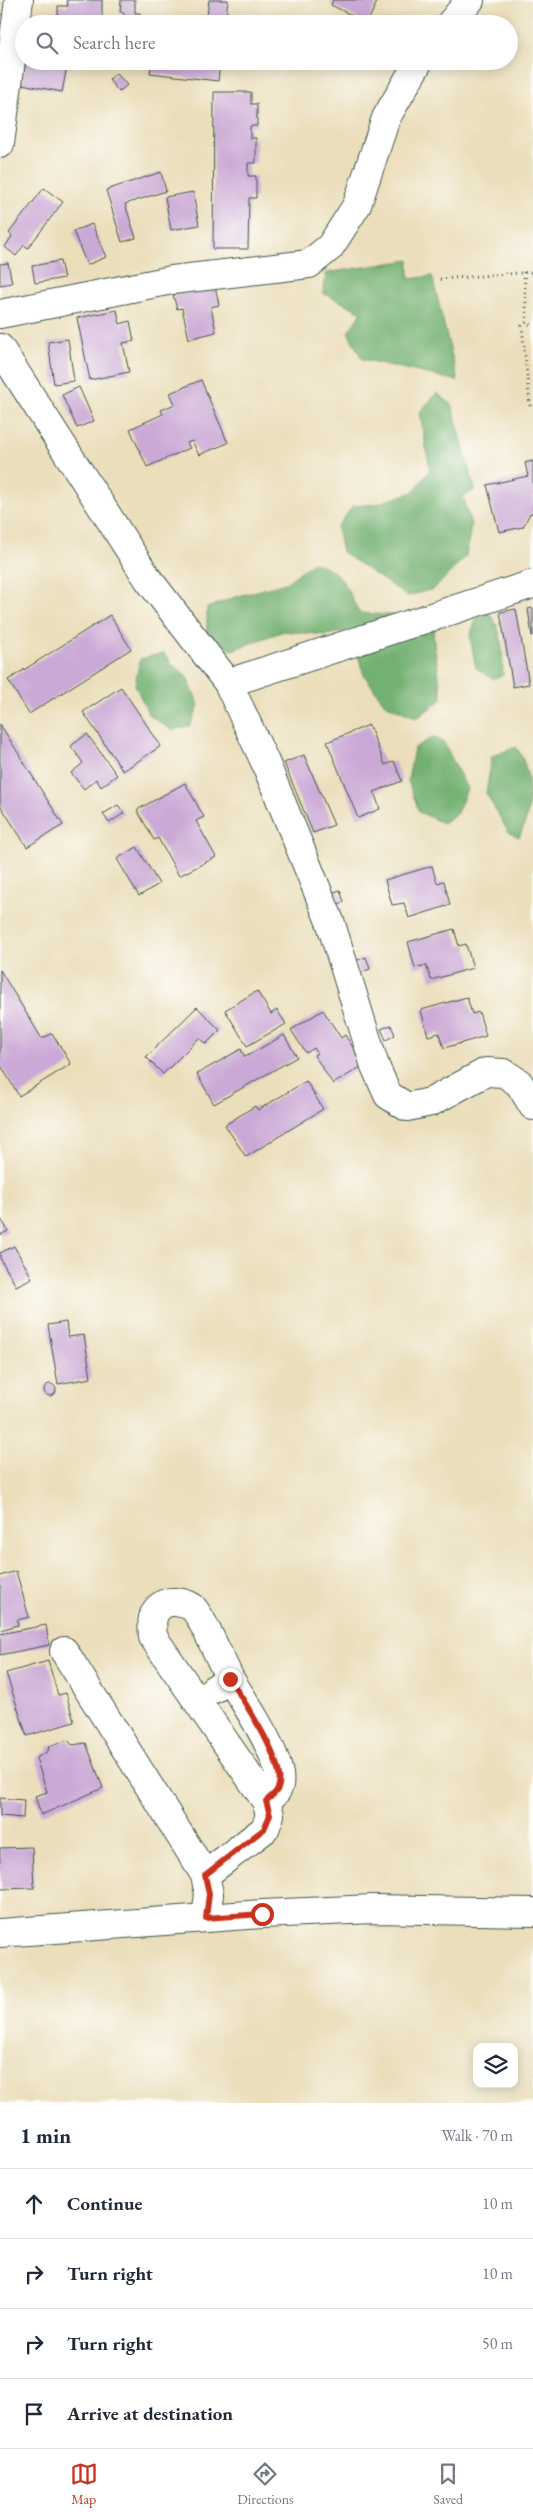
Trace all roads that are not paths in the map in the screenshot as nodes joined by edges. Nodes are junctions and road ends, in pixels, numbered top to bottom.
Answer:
1 (18, 0) edge
2 (470, 0) edge
3 (16, 15) edge
4 (458, 15) edge
5 (15, 24) edge
6 (414, 70) edge
7 (0, 144) edge
8 (0, 314) edge
9 (0, 348) edge
10 (533, 584) edge
11 (228, 683) junction
12 (533, 1106) edge
13 (64, 1651) dead end
14 (230, 1679) junction
15 (198, 1700) junction
16 (266, 1801) junction
17 (205, 1875) junction
18 (533, 1912) edge
19 (206, 1918) junction
20 (0, 1933) edge

1 - 3 street
2 - 4 street
5 - 7 street
6 - 8 street
9 - 11 street
10 - 11 street
11 - 12 street
13 - 17 street
14 - 15 street
14 - 15 street
14 - 16 street
15 - 16 street
16 - 17 street
17 - 19 street
18 - 19 street
19 - 20 street

